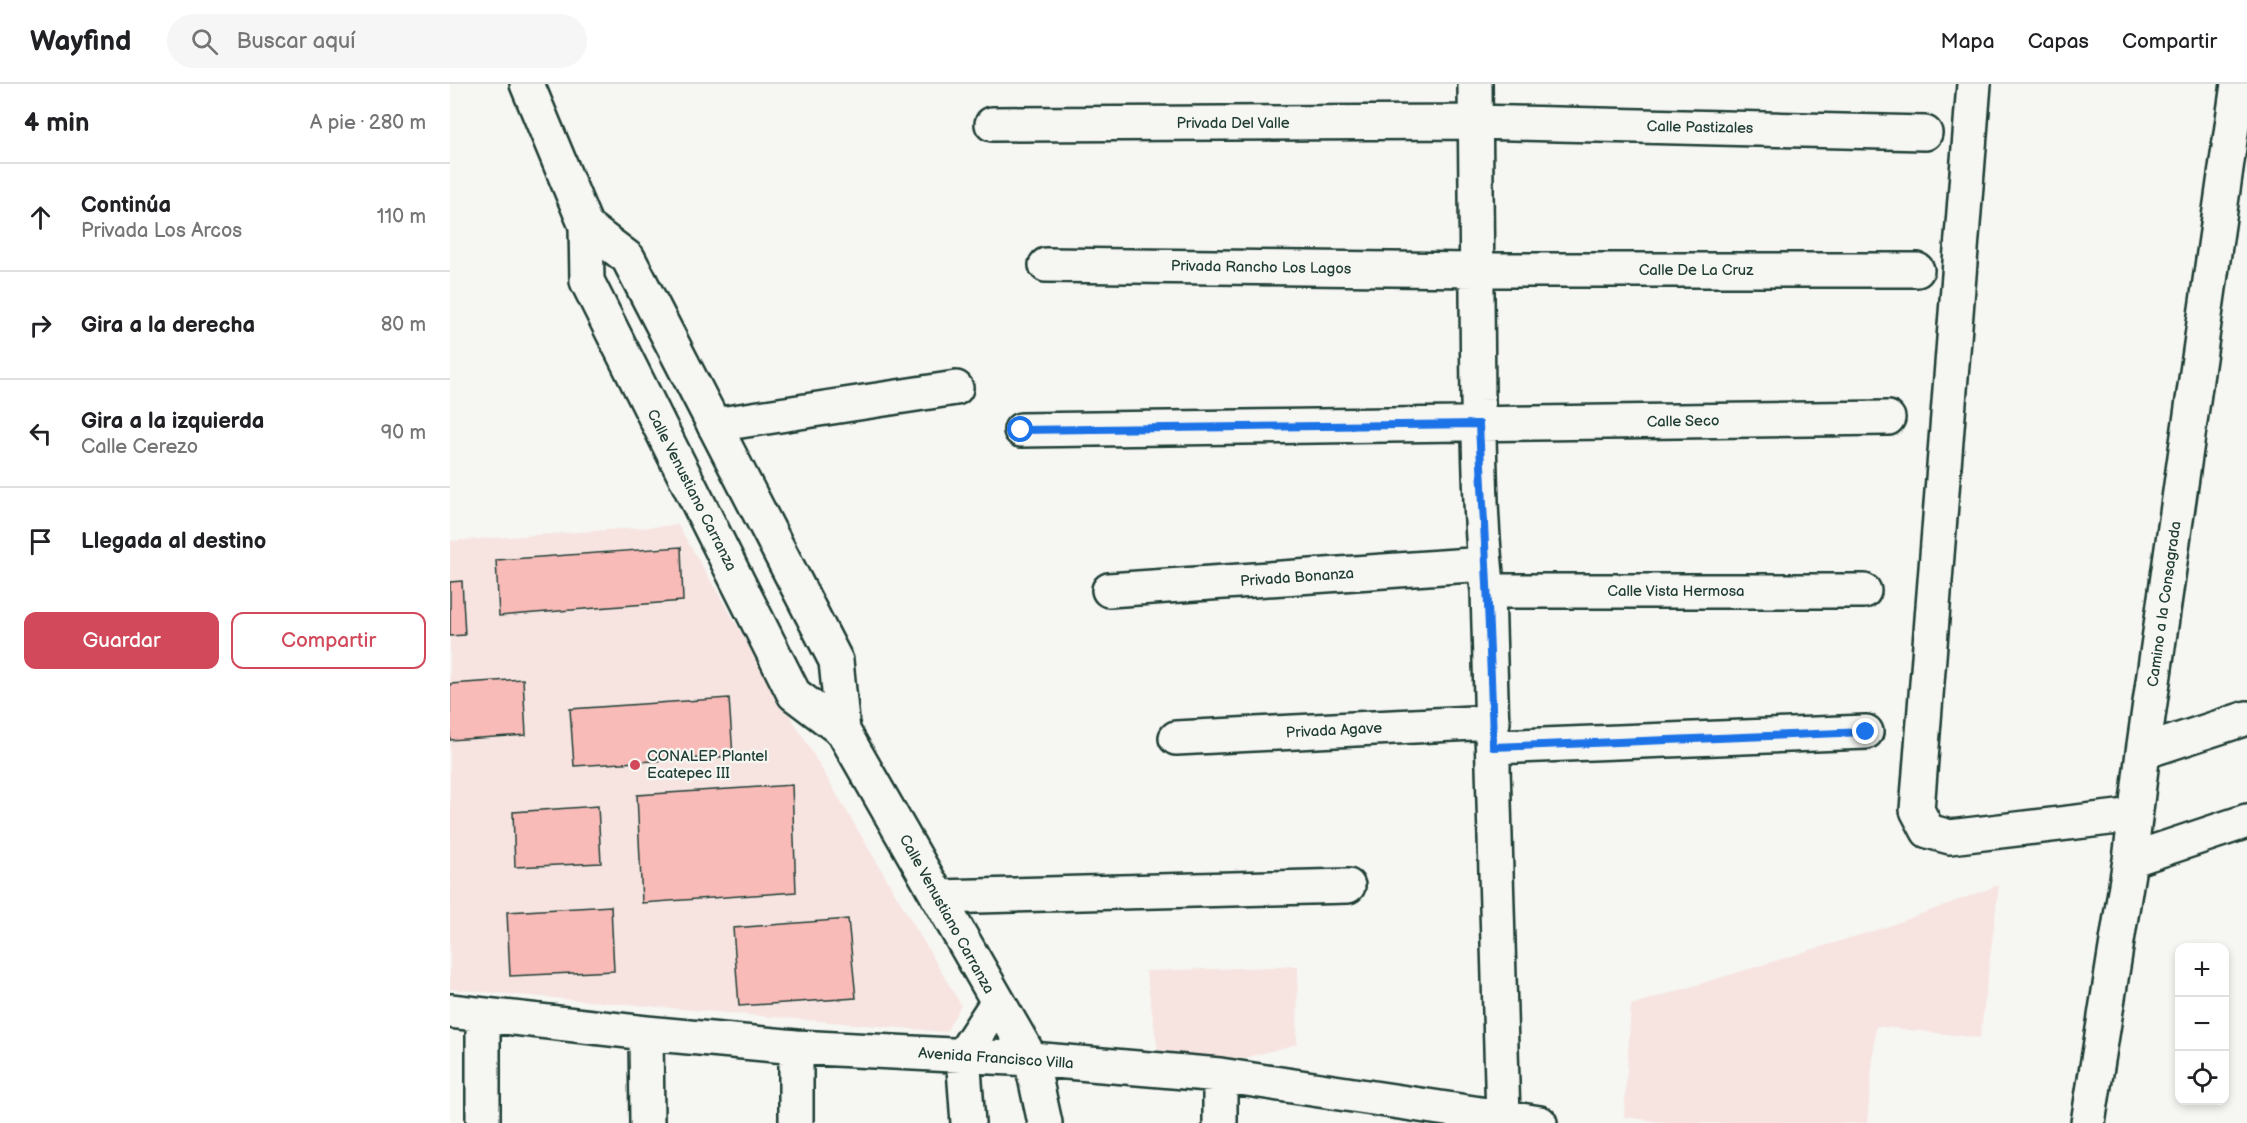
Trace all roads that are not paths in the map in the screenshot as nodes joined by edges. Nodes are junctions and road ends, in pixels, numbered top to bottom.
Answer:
1 (528, 84) edge
2 (1475, 84) edge
3 (1974, 84) edge
4 (2238, 84) edge
5 (1475, 122) junction
6 (992, 124) dead end
7 (1925, 133) dead end
8 (586, 226) junction
9 (1046, 265) dead end
10 (1475, 270) junction
11 (1917, 270) dead end
12 (956, 388) dead end
13 (1888, 418) dead end
14 (1479, 424) junction
15 (714, 425) junction
16 (1021, 430) dead end
17 (1487, 578) junction
18 (1109, 590) dead end
19 (1864, 591) dead end
20 (2247, 718) edge
21 (843, 731) junction
22 (1866, 732) dead end
23 (1493, 734) junction
24 (1176, 738) dead end
25 (2143, 752) junction
26 (2135, 815) junction
27 (2247, 821) edge
28 (2130, 860) junction
29 (1348, 886) dead end
30 (938, 897) junction
31 (997, 1003) junction
32 (450, 1011) edge
33 (483, 1015) junction
34 (646, 1033) junction
35 (796, 1047) junction
36 (963, 1055) junction
37 (1031, 1059) junction
38 (1220, 1075) junction
39 (1399, 1112) edge
40 (1503, 1118) junction
41 (483, 1123) edge
42 (647, 1123) edge
43 (796, 1123) edge
44 (968, 1123) edge
45 (1046, 1123) edge
46 (1220, 1123) edge
47 (1540, 1123) edge
48 (2088, 1123) edge

1 - 8 street, Calle Venustiano Carranza
2 - 5 street
3 - 26 street
4 - 25 street, Camino a la Consagrada
5 - 6 street, Privada Del Valle
5 - 7 street, Calle Pastizales
5 - 10 street
8 - 15 street, Calle Venustiano Carranza
8 - 21 street, Calle Venustiano Carranza
9 - 10 street, Privada Rancho Los Lagos
10 - 11 street, Calle De La Cruz
10 - 14 street
12 - 15 street
13 - 14 street, Calle Seco
14 - 16 street, Calle Seco
14 - 17 street
15 - 21 street, Calle Venustiano Carranza
17 - 18 street, Privada Bonanza
17 - 19 street, Calle Vista Hermosa
17 - 23 street
20 - 25 street
21 - 30 street, Calle Venustiano Carranza
22 - 23 street, Privada Agave
23 - 24 street, Privada Agave
23 - 40 street
25 - 26 street, Camino a la Consagrada
26 - 28 street, Camino a la Consagrada
27 - 28 street
28 - 48 street, Camino a la Consagrada
29 - 30 street
30 - 31 street, Calle Venustiano Carranza
31 - 36 street, Calle Venustiano Carranza
31 - 37 street, Calle Venustiano Carranza
32 - 33 street, Avenida Francisco Villa
33 - 34 street, Avenida Francisco Villa
33 - 41 street
34 - 35 street, Avenida Francisco Villa
34 - 42 street
35 - 36 street, Avenida Francisco Villa
35 - 43 street
36 - 37 street, Avenida Francisco Villa
36 - 44 street
37 - 38 street, Avenida Francisco Villa
37 - 45 street, Calle Venustiano Carranza
38 - 39 street, Avenida Francisco Villa
38 - 46 street
39 - 40 street, Avenida Francisco Villa
40 - 47 street, Avenida Francisco Villa

